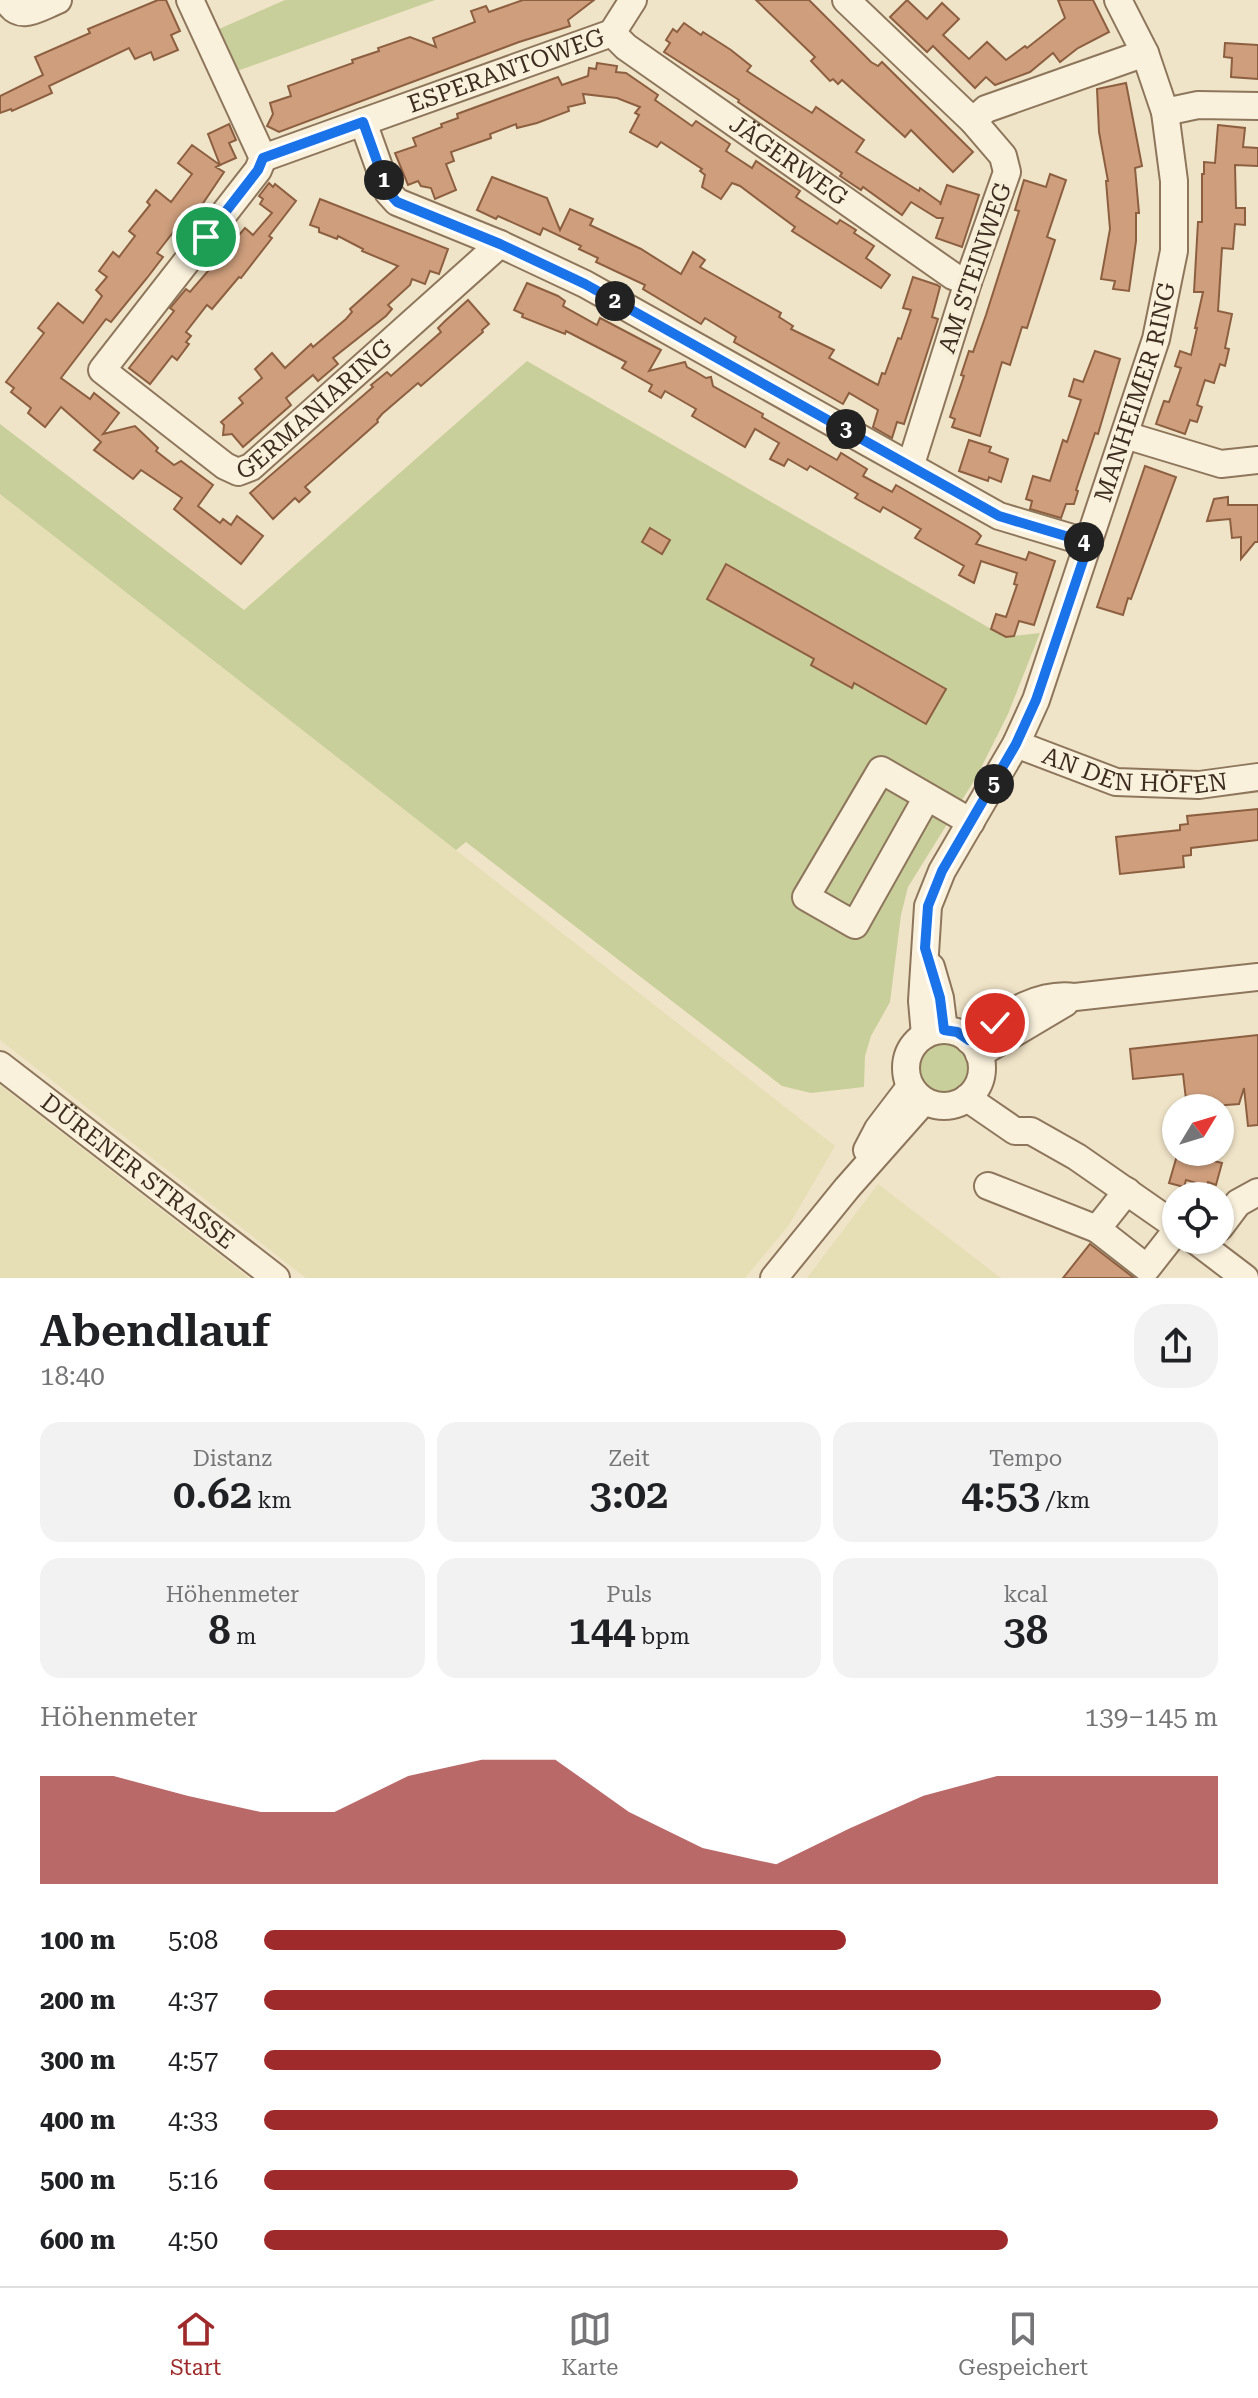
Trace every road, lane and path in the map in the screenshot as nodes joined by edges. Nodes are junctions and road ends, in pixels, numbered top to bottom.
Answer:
1 (7, 0) edge
2 (58, 0) edge
3 (190, 0) edge
4 (633, 0) edge
5 (846, 0) edge
6 (1118, 0) edge
7 (612, 33) junction
8 (1145, 53) junction
9 (1258, 106) edge
10 (1165, 112) junction
11 (973, 121) junction
12 (363, 122) junction
13 (263, 158) junction
14 (500, 244) junction
15 (968, 282) junction
16 (1125, 435) junction
17 (1258, 460) edge
18 (911, 464) junction
19 (1089, 543) junction
20 (1016, 744) junction
21 (1258, 777) edge
22 (927, 797) junction
23 (971, 822) junction
24 (1258, 977) edge
25 (934, 1032) junction
26 (974, 1047) junction
27 (0, 1065) edge
28 (974, 1090) junction
29 (917, 1094) junction
30 (988, 1186) dead end
31 (1127, 1191) junction
32 (1258, 1192) edge
33 (1234, 1208) edge
34 (1162, 1218) edge
35 (1097, 1229) junction
36 (1162, 1248) edge
37 (1222, 1254) edge
38 (276, 1278) edge
39 (774, 1278) edge
40 (1245, 1278) edge

1 - 2 street
3 - 13 street
4 - 7 street, ESPERANTOWEG
5 - 11 street
6 - 8 street, MANHEIMER RING
7 - 12 street, ESPERANTOWEG
7 - 15 street, JÄGERWEG
8 - 10 street, MANHEIMER RING
8 - 11 street
9 - 10 street
10 - 16 street, MANHEIMER RING
11 - 15 street, AM STEINWEG
12 - 13 street, ESPERANTOWEG
12 - 14 street
13 - 14 street, GERMANIARING
14 - 18 street
15 - 18 street, AM STEINWEG
16 - 17 street
16 - 19 street, MANHEIMER RING
18 - 19 street
19 - 20 street, MANHEIMER RING
20 - 21 street, AN DEN HÖFEN
20 - 23 street, MANHEIMER RING
22 - 22 street
22 - 23 street
23 - 25 street, MANHEIMER RING
24 - 26 street
25 - 26 street
25 - 29 street
26 - 28 street
27 - 38 street, DÜRENER STRASSE
28 - 29 street
28 - 31 street
29 - 39 street
30 - 35 street
31 - 34 street
31 - 35 street
32 - 33 street
35 - 36 street
37 - 40 street

